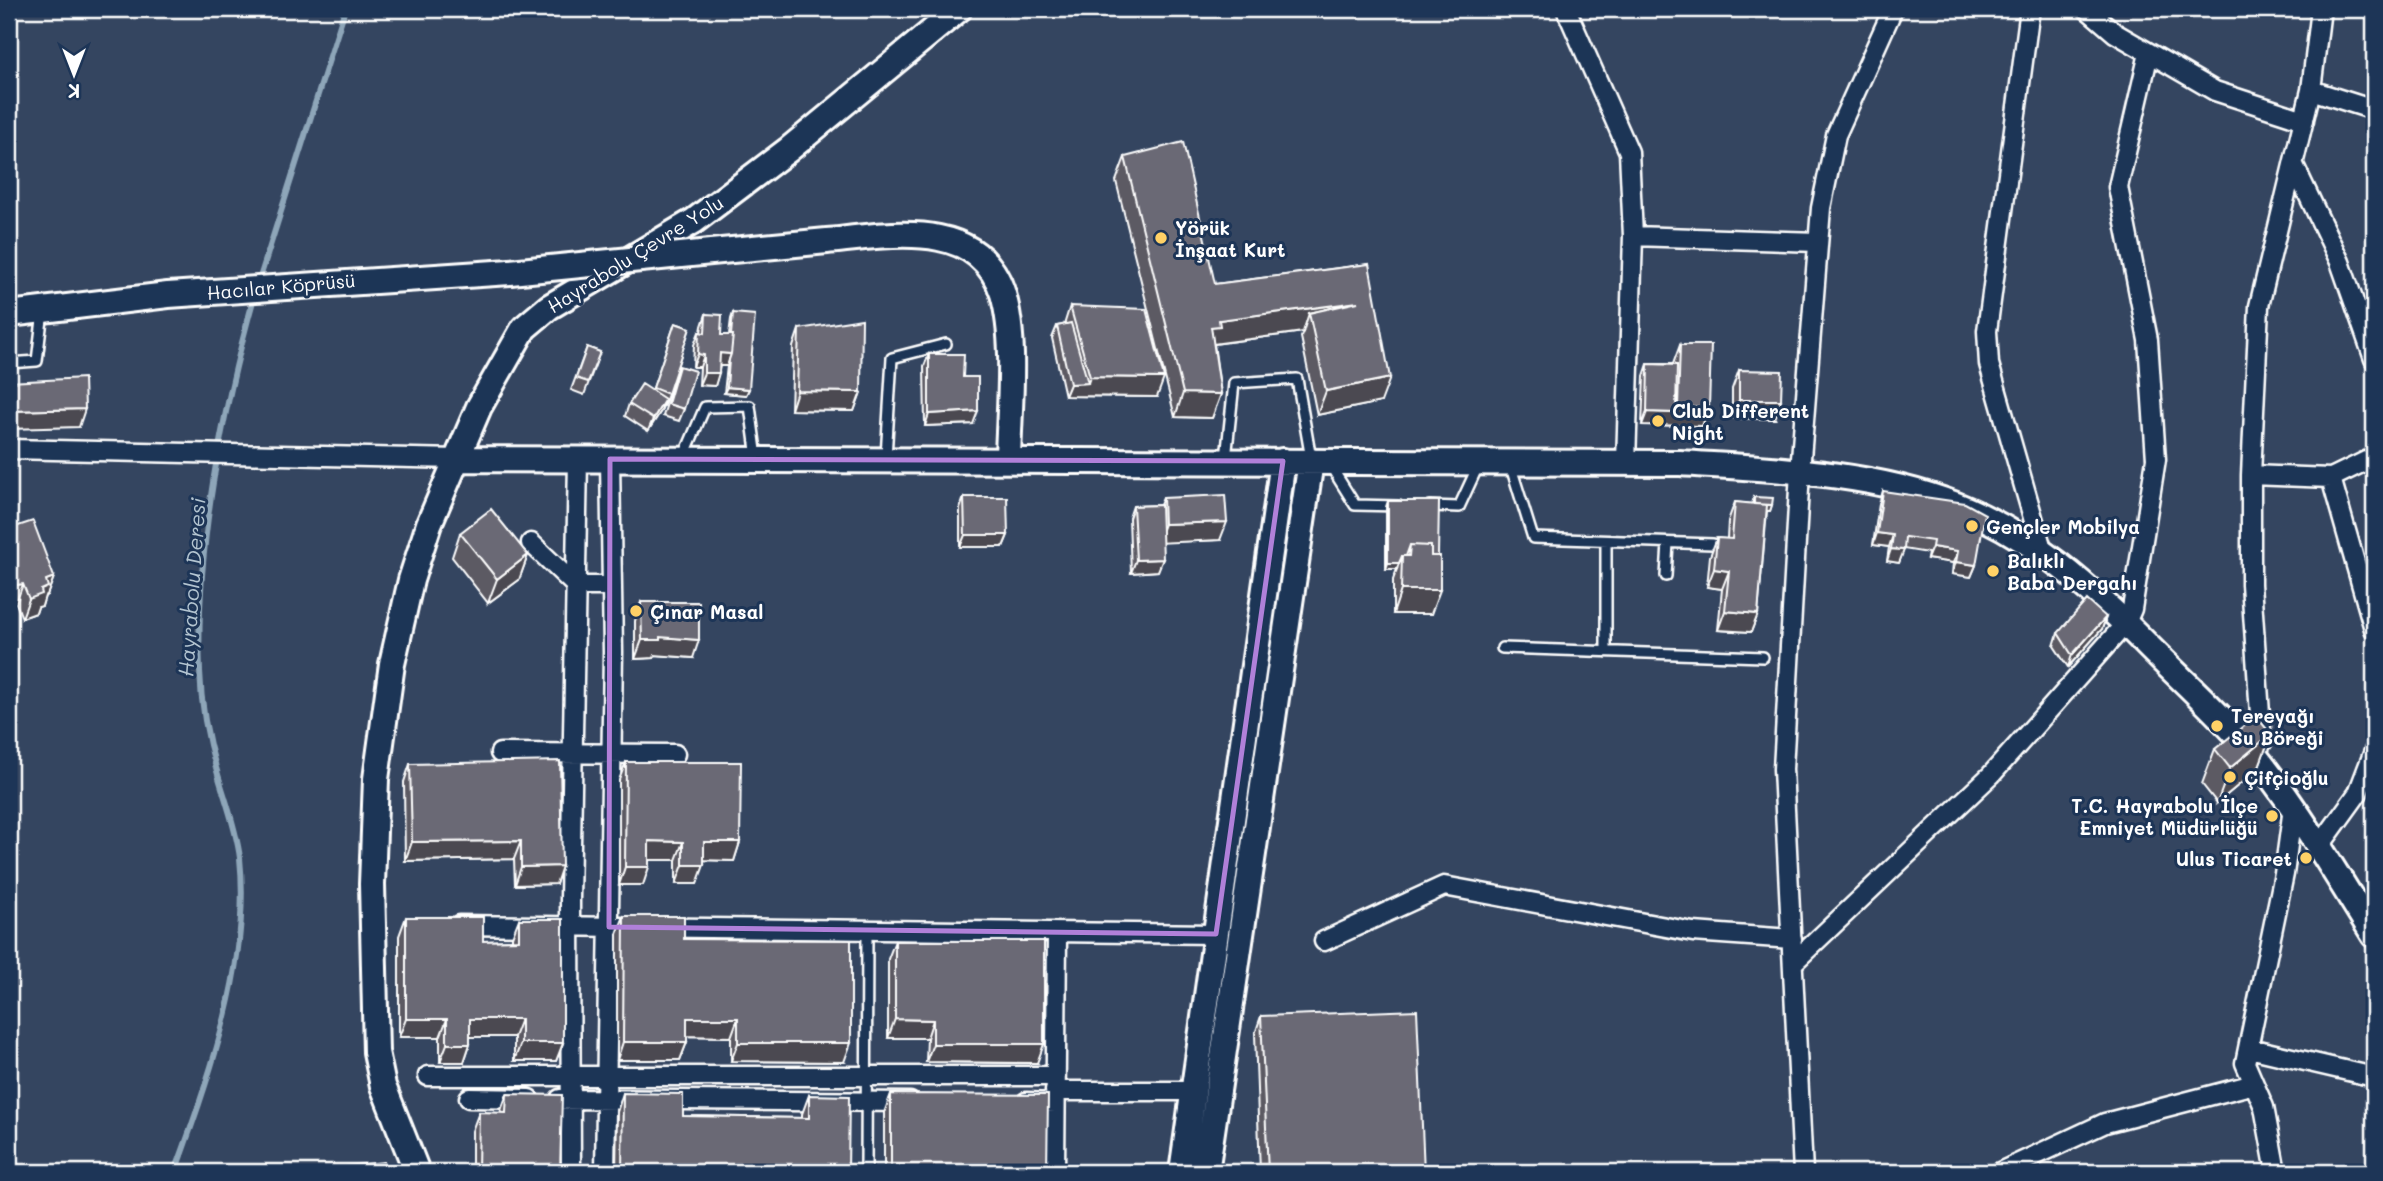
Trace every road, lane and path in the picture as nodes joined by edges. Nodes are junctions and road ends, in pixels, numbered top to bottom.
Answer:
1 (958, 9) edge
2 (1566, 9) edge
3 (1893, 9) edge
4 (2030, 9) edge
5 (2087, 9) edge
6 (2321, 9) edge
7 (2150, 53) junction
8 (2311, 90) junction
9 (2374, 110) edge
10 (2304, 120) junction
11 (2294, 165) junction
12 (1633, 236) junction
13 (1818, 242) junction
14 (43, 310) junction
15 (9, 314) edge
16 (946, 344) dead end
17 (2374, 359) edge
18 (9, 363) edge
19 (9, 449) edge
20 (2374, 457) edge
21 (458, 459) junction
22 (578, 459) junction
23 (610, 459) junction
24 (683, 459) junction
25 (757, 459) junction
26 (886, 459) junction
27 (1008, 459) junction
28 (1226, 460) junction
29 (1283, 461) junction
30 (1319, 461) junction
31 (1480, 462) junction
32 (1510, 462) junction
33 (1626, 463) junction
34 (1800, 471) junction
35 (2252, 475) junction
36 (2331, 478) junction
37 (1407, 506) edge
38 (1420, 506) edge
39 (1606, 541) junction
40 (531, 542) dead end
41 (1668, 543) junction
42 (1713, 544) edge
43 (2042, 549) junction
44 (1666, 576) dead end
45 (576, 586) junction
46 (612, 586) junction
47 (2126, 623) junction
48 (2374, 629) edge
49 (1502, 648) dead end
50 (1606, 652) junction
51 (1763, 657) dead end
52 (2374, 751) edge
53 (500, 753) dead end
54 (573, 753) junction
55 (611, 754) junction
56 (675, 754) dead end
57 (2263, 769) junction
58 (2293, 808) junction
59 (2319, 847) junction
60 (447, 925) edge
61 (570, 926) junction
62 (609, 927) junction
63 (867, 931) junction
64 (1057, 934) junction
65 (1216, 934) junction
66 (2374, 934) edge
67 (1792, 939) junction
68 (1324, 942) dead end
69 (1793, 963) junction
70 (2249, 1048) junction
71 (428, 1076) dead end
72 (571, 1076) junction
73 (606, 1076) junction
74 (866, 1076) junction
75 (2374, 1077) edge
76 (2254, 1084) junction
77 (1055, 1090) junction
78 (1193, 1091) junction
79 (469, 1098) dead end
80 (571, 1099) junction
81 (606, 1100) junction
82 (866, 1102) junction
83 (934, 1102) edge
84 (1002, 1102) edge
85 (2045, 1151) junction
86 (417, 1172) edge
87 (571, 1172) edge
88 (605, 1172) edge
89 (866, 1172) edge
90 (1055, 1172) edge
91 (1182, 1172) edge
92 (1206, 1172) edge
93 (1803, 1172) edge
94 (2000, 1172) edge
95 (2036, 1172) edge
96 (2276, 1172) edge

1 - 21 main road, Hayrabolu Çevre Yolu
2 - 12 street
3 - 13 street
4 - 43 street
5 - 7 street
6 - 8 street
7 - 10 street
7 - 47 street
8 - 9 street
8 - 10 street
10 - 11 street
11 - 17 street
11 - 35 street
12 - 13 street
12 - 33 street
13 - 34 street
14 - 15 main road, Hacılar Köprüsü
14 - 18 lane
14 - 27 main road, Hacılar Köprüsü, bridge
16 - 26 lane
19 - 21 street
20 - 36 street
21 - 22 main road
21 - 86 main road, Hayrabolu Çevre Yolu
22 - 23 main road
22 - 45 street
23 - 24 main road
23 - 46 street
24 - 25 main road
24 - 25 lane
25 - 26 main road
26 - 27 main road
27 - 28 main road
28 - 29 main road
28 - 30 lane
29 - 30 main road
29 - 65 main road
30 - 31 main road
30 - 37 lane
30 - 92 main road
31 - 32 main road
31 - 38 lane
32 - 33 main road
32 - 39 lane
33 - 34 main road
34 - 43 main road
34 - 67 street
35 - 36 street
35 - 57 street
36 - 48 street
39 - 41 lane
39 - 50 lane
40 - 45 street
41 - 42 lane
41 - 44 lane
43 - 47 main road
45 - 46 street
45 - 54 street
46 - 55 street
47 - 57 main road
47 - 69 street
49 - 50 lane
50 - 51 lane
52 - 59 street
53 - 54 street
54 - 55 street
54 - 61 street
55 - 56 street
55 - 62 street
57 - 58 main road
58 - 59 main road
58 - 70 street
59 - 66 main road
60 - 61 street
61 - 62 street
61 - 72 street
62 - 63 street
62 - 73 street
63 - 64 street
63 - 74 lane
64 - 65 street
64 - 77 street
65 - 78 main road
67 - 68 street
67 - 69 street
69 - 93 street
70 - 75 street
70 - 76 street
71 - 72 street
72 - 73 street
72 - 80 street
73 - 74 street
73 - 81 street
74 - 77 street
74 - 82 lane
76 - 85 street
76 - 96 street
77 - 78 street
77 - 84 street
77 - 90 street
78 - 91 main road
79 - 80 street
80 - 81 street
80 - 87 street
81 - 82 street
81 - 88 street
82 - 83 street
82 - 89 lane
85 - 94 street
85 - 95 street

